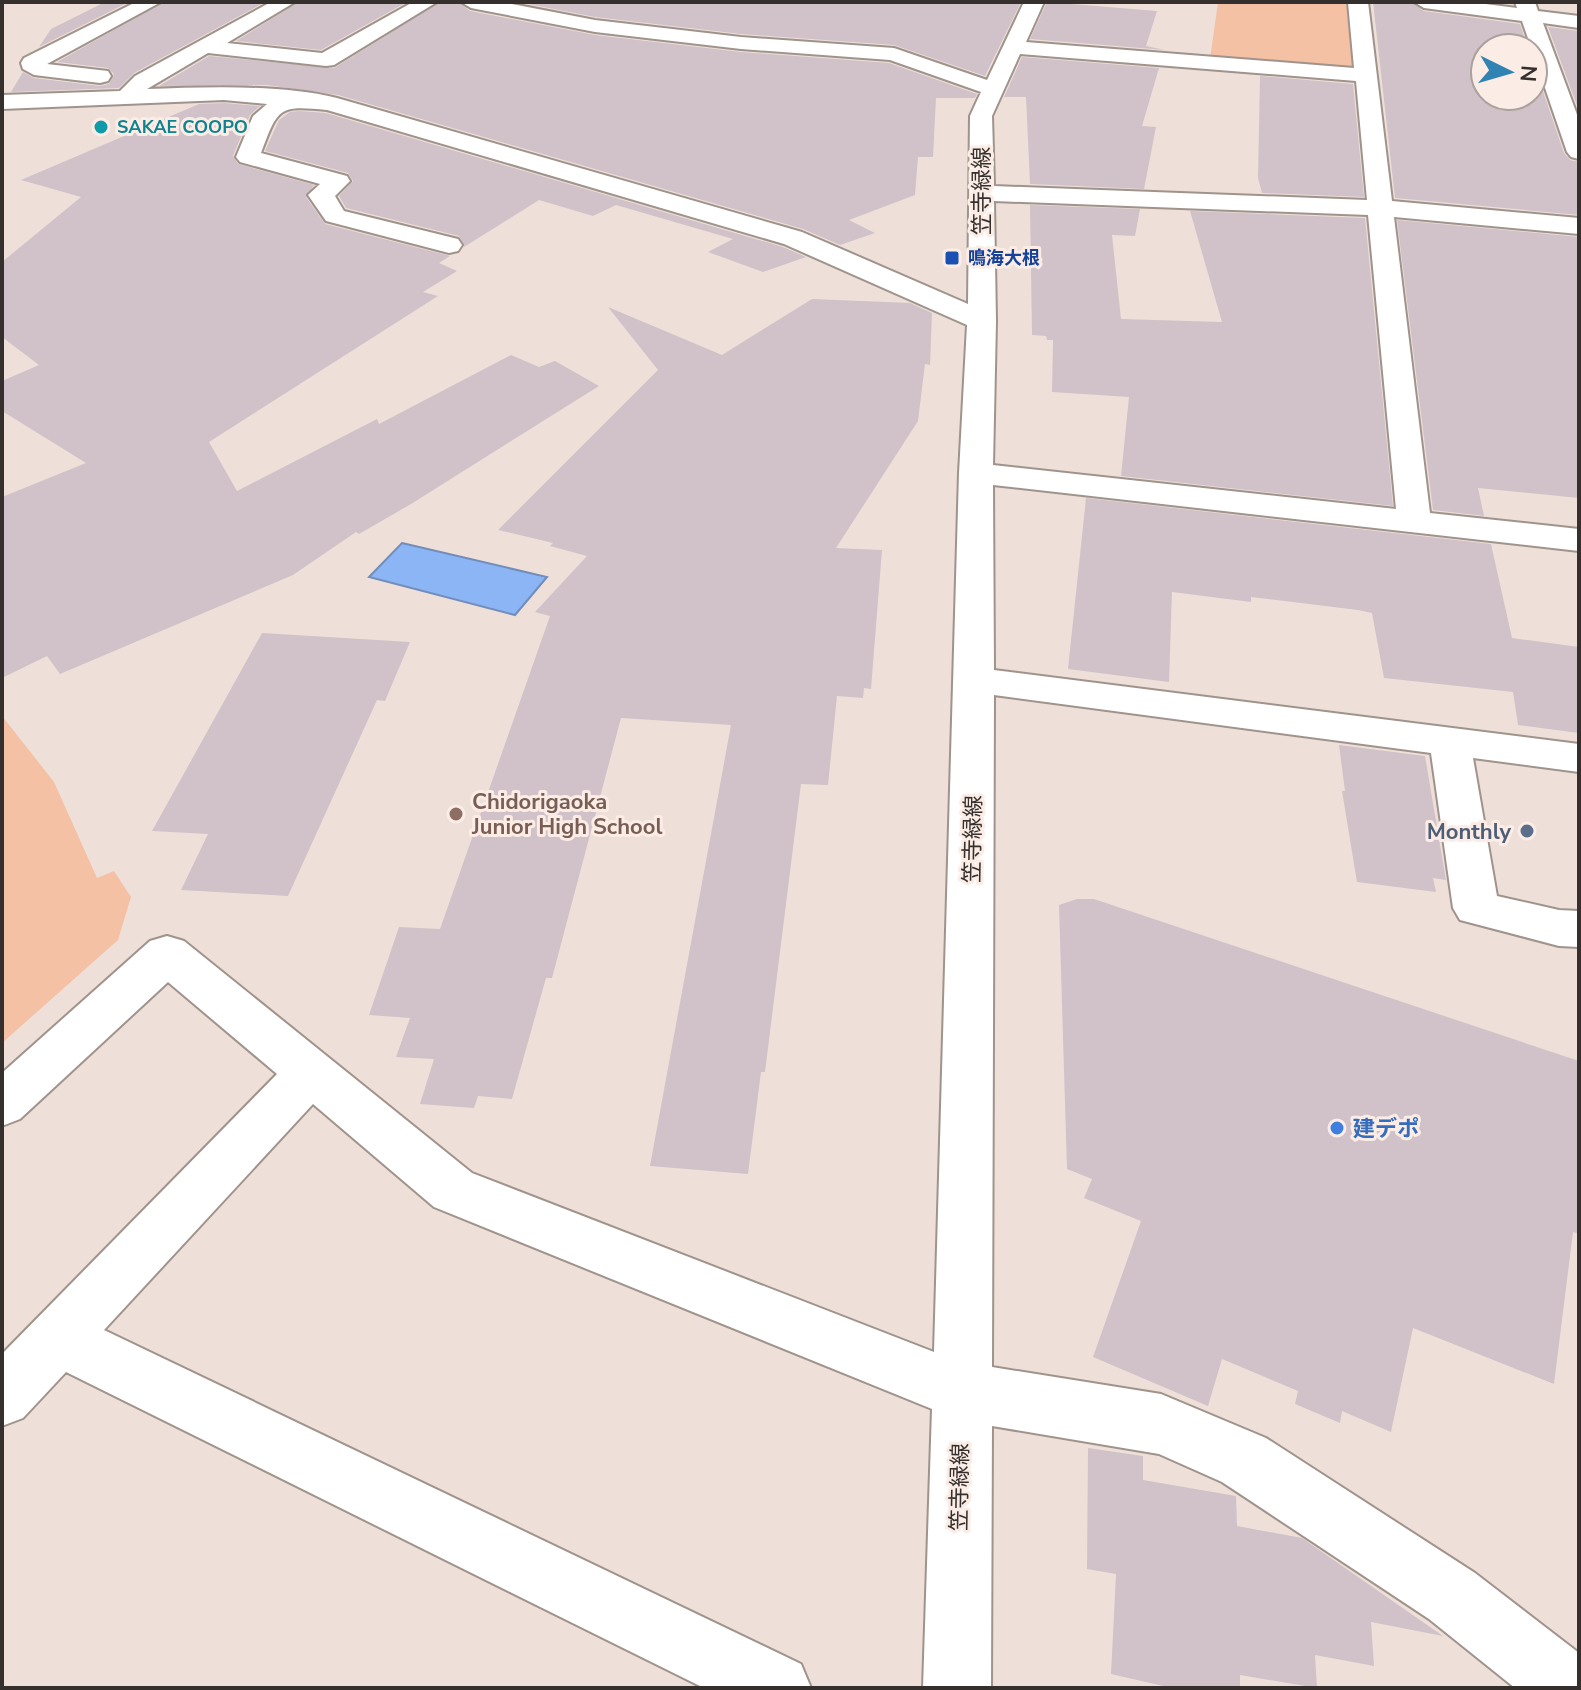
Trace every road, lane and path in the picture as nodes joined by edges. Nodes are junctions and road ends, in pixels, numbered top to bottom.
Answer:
1 (151, 2) edge
2 (285, 2) edge
3 (427, 2) edge
4 (471, 2) edge
5 (1034, 2) edge
6 (1358, 2) edge
7 (1424, 2) edge
8 (530, 7) edge
9 (1528, 10) edge
10 (1579, 22) edge
11 (206, 47) junction
12 (1013, 47) junction
13 (1551, 73) junction
14 (1366, 75) junction
15 (1579, 75) edge
16 (136, 88) junction
17 (993, 89) junction
18 (292, 97) junction
19 (2, 102) edge
20 (1579, 152) edge
21 (981, 193) junction
22 (1380, 208) junction
23 (1579, 226) edge
24 (449, 245) dead end
25 (982, 321) junction
26 (976, 473) junction
27 (1414, 521) junction
28 (1579, 540) edge
29 (975, 680) junction
30 (1450, 741) junction
31 (1579, 758) edge
32 (1579, 929) edge
33 (309, 1074) junction
34 (2, 1104) edge
35 (58, 1338) junction
36 (960, 1391) junction
37 (2, 1397) edge
38 (777, 1688) edge
39 (957, 1688) edge
40 (1569, 1688) edge

1 - 16 street
2 - 11 street
3 - 11 street
4 - 8 street
5 - 12 street, 笠寺緑線
6 - 14 street
7 - 9 street
8 - 17 street
9 - 10 street
9 - 13 street
11 - 16 street
12 - 14 street
12 - 17 street, 笠寺緑線
13 - 15 street
13 - 20 street
14 - 22 street
16 - 18 street
16 - 19 street
17 - 21 street, 笠寺緑線
18 - 24 street
18 - 25 street
21 - 22 street
21 - 25 street, 笠寺緑線
22 - 23 street
22 - 27 street
25 - 26 street, 笠寺緑線
26 - 27 street
26 - 29 street, 笠寺緑線
27 - 28 street
29 - 30 street
29 - 36 street, 笠寺緑線
30 - 31 street
30 - 32 street
33 - 34 street
33 - 35 street
33 - 36 street
35 - 37 street
35 - 38 street
36 - 39 street, 笠寺緑線
36 - 40 street

